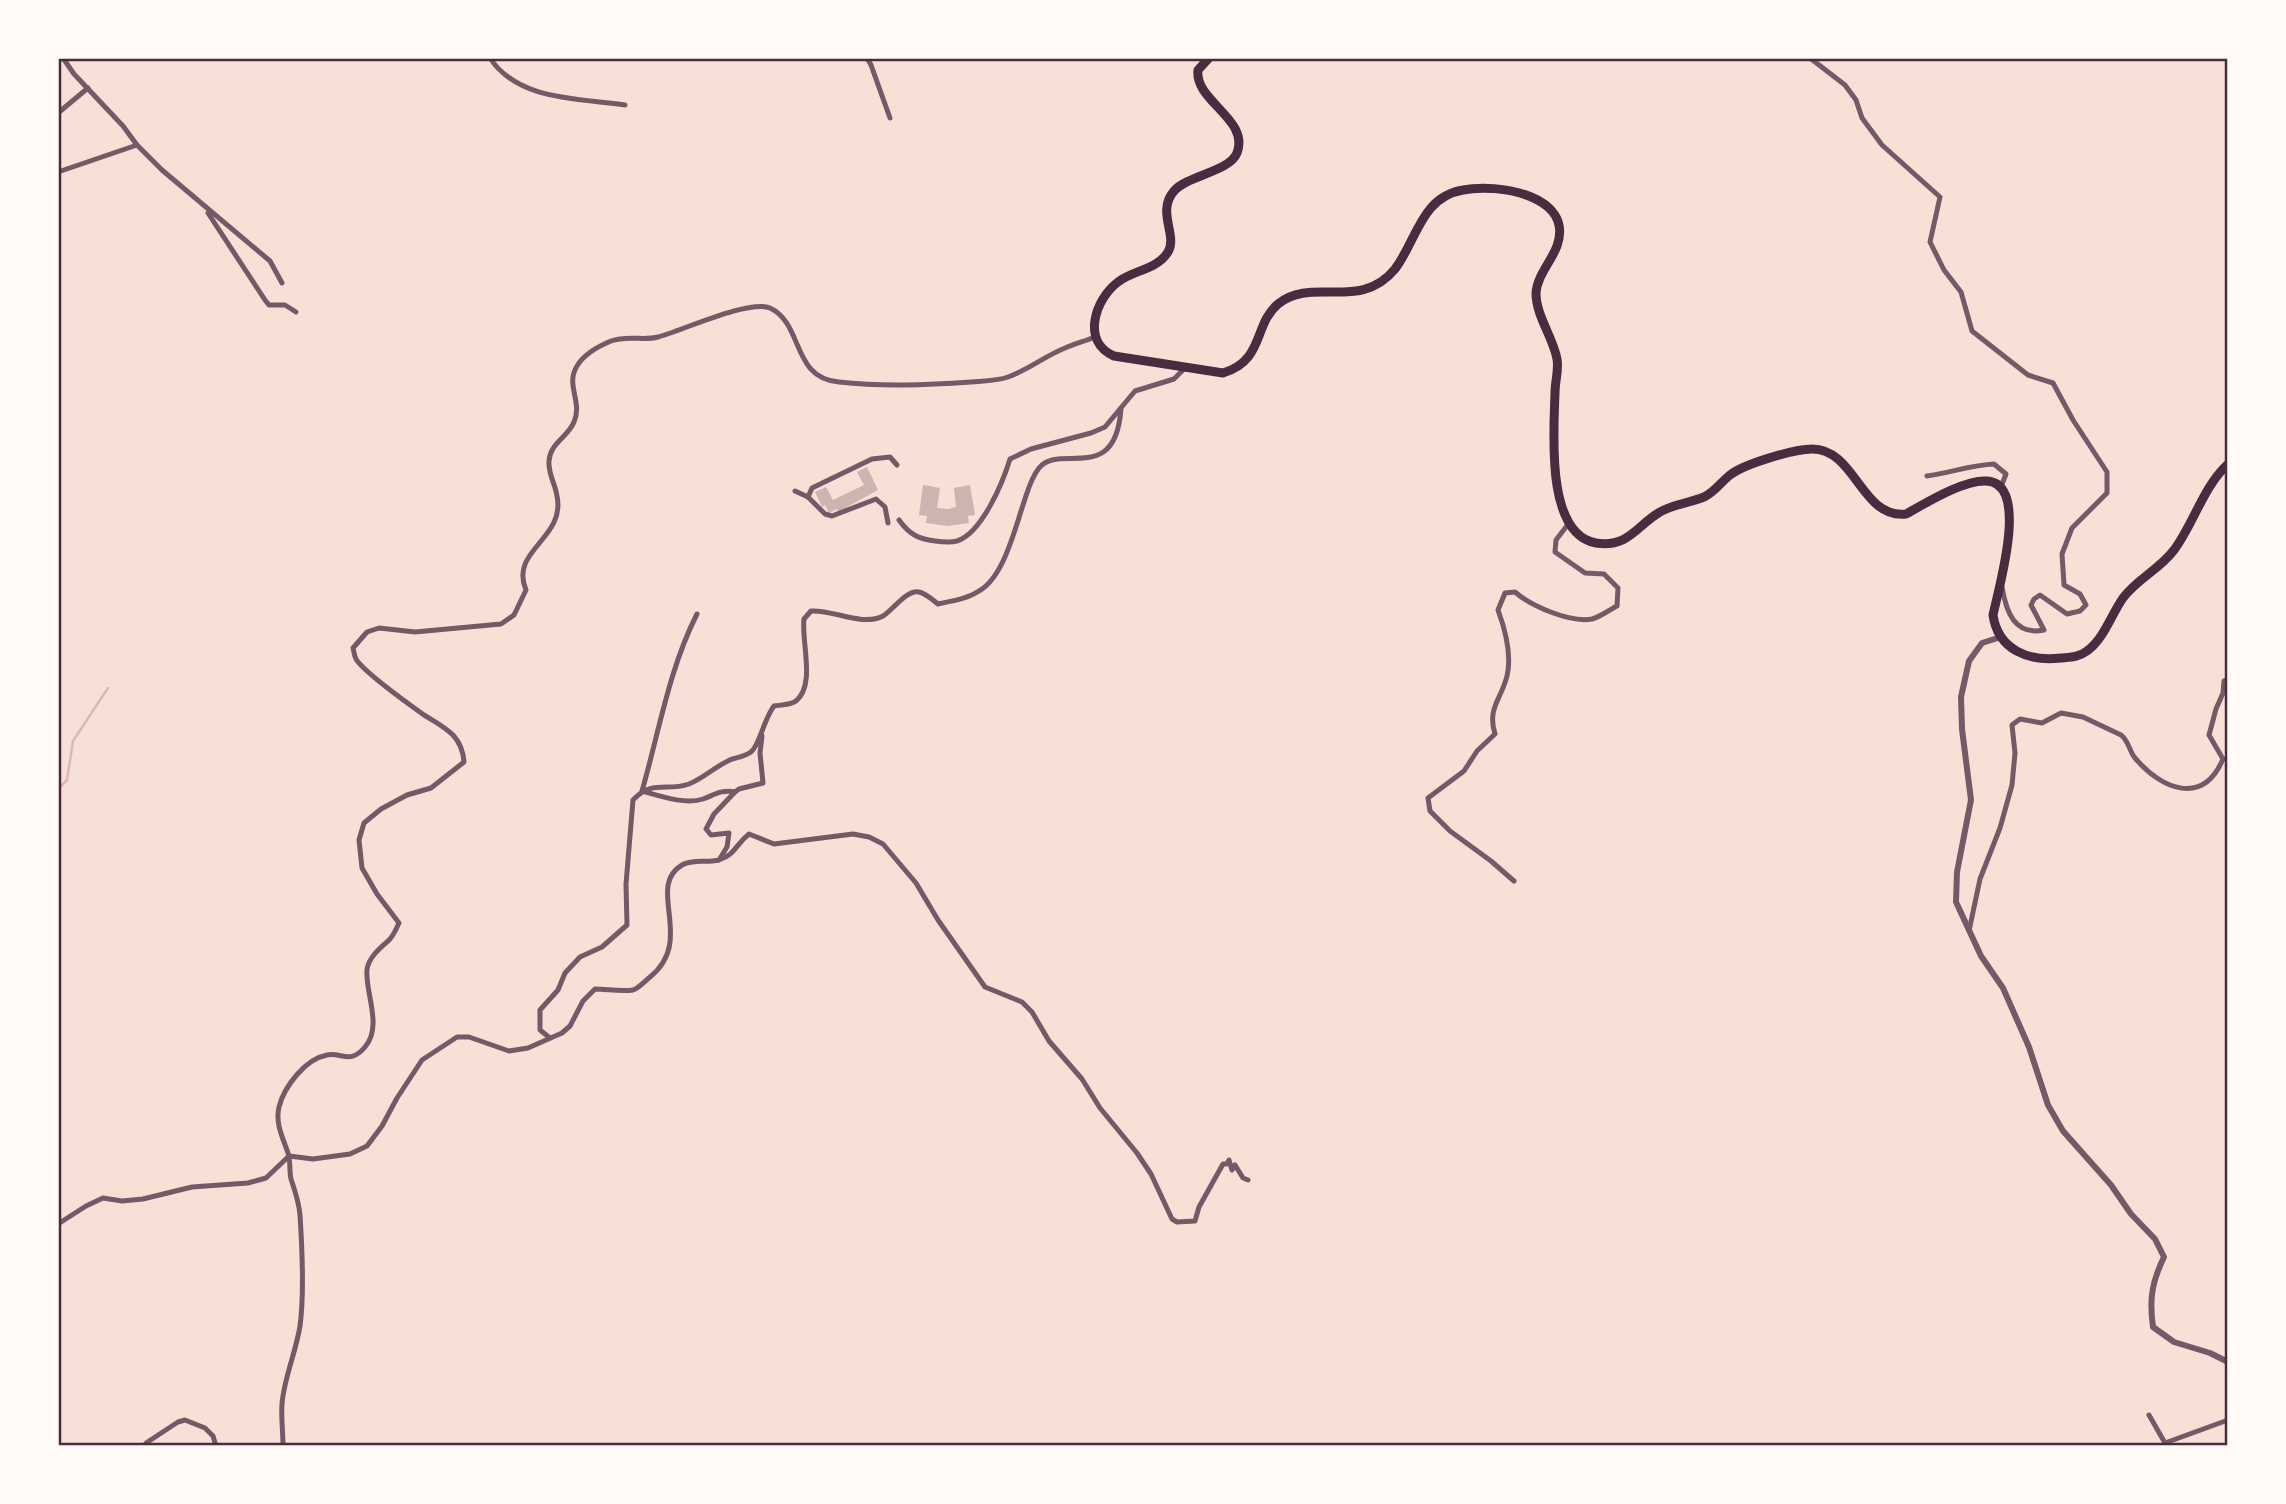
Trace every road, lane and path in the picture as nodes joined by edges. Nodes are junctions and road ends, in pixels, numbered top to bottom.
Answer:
1 (63, 58) edge
2 (491, 58) edge
3 (867, 58) edge
4 (1209, 58) edge
5 (1810, 58) edge
6 (88, 88) junction
7 (625, 106) dead end
8 (58, 113) edge
9 (890, 118) dead end
10 (137, 145) junction
11 (58, 172) edge
12 (205, 207) junction
13 (282, 283) dead end
14 (296, 312) dead end
15 (1095, 338) junction
16 (1186, 367) junction
17 (1121, 408) junction
18 (2228, 464) edge
19 (897, 465) dead end
20 (1927, 476) dead end
21 (2001, 487) junction
22 (795, 491) dead end
23 (808, 497) junction
24 (899, 520) dead end
25 (888, 523) dead end
26 (1569, 523) junction
27 (2001, 576) junction
28 (697, 614) dead end
29 (2000, 637) junction
30 (2228, 679) edge
31 (763, 725) junction
32 (642, 790) junction
33 (735, 792) junction
34 (719, 860) junction
35 (1514, 881) dead end
36 (1969, 931) junction
37 (550, 1038) junction
38 (289, 1156) junction
39 (1248, 1180) dead end
40 (58, 1224) edge
41 (2228, 1362) edge
42 (2149, 1415) dead end
43 (2228, 1420) edge
44 (2164, 1445) edge
45 (147, 1446) edge
46 (216, 1446) edge
47 (283, 1446) edge

1 - 6 street
2 - 7 street
3 - 9 street
4 - 15 highway
5 - 27 street
6 - 8 street
6 - 10 street
10 - 11 street
10 - 12 street
12 - 13 street
12 - 14 street
15 - 16 highway
15 - 38 street
16 - 17 street
16 - 26 highway
17 - 24 street
17 - 31 street
18 - 29 highway
19 - 23 street
20 - 21 street
21 - 26 highway
21 - 27 highway
22 - 23 street
23 - 25 street
26 - 35 street
27 - 29 highway
28 - 32 street
29 - 36 street
30 - 36 street
31 - 32 street
31 - 33 street
32 - 33 street
32 - 37 street
33 - 34 street
34 - 37 street
34 - 39 street
36 - 41 street
37 - 38 street
38 - 40 street
38 - 47 street
42 - 44 street
43 - 44 street
45 - 46 street

